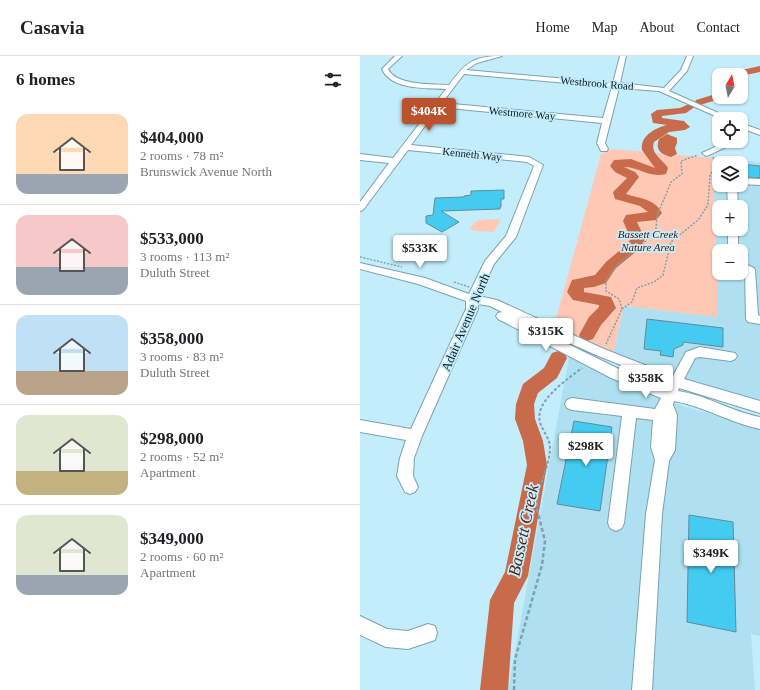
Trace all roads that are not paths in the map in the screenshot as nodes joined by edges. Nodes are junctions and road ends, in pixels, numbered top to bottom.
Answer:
1 (399, 56) edge
2 (499, 56) edge
3 (623, 56) edge
4 (690, 56) edge
5 (461, 72) junction
6 (616, 84) junction
7 (451, 87) junction
8 (665, 91) junction
9 (438, 105) junction
10 (712, 112) edge
11 (606, 121) junction
12 (748, 128) edge
13 (759, 132) edge
14 (748, 135) edge
15 (406, 147) junction
16 (718, 148) edge
17 (604, 149) dead end
18 (706, 153) road end
19 (360, 157) edge
20 (396, 161) junction
21 (537, 163) joint
22 (748, 181) edge
23 (760, 182) edge
24 (360, 208) edge
25 (360, 266) edge
26 (748, 269) edge
27 (472, 299) junction
28 (760, 320) edge
29 (731, 356) dead end
30 (676, 382) junction
31 (572, 404) dead end
32 (665, 405) junction
33 (760, 407) edge
34 (630, 411) junction
35 (360, 426) edge
36 (760, 426) edge
37 (415, 436) junction
38 (410, 487) dead end
39 (616, 523) dead end
40 (360, 625) edge
41 (428, 633) dead end
42 (642, 690) edge

1 - 7 street
2 - 5 street
3 - 6 street
4 - 8 street
5 - 6 street, Westbrook Road
5 - 7 street
6 - 8 street, Westbrook Road
6 - 11 street
7 - 9 street
8 - 10 street, Westbrook Road
9 - 11 street, Westmore Way
9 - 15 street
11 - 17 street
12 - 13 street
13 - 14 street
15 - 20 street
15 - 21 street, Kenneth Way
16 - 18 street
19 - 20 street
20 - 24 street
21 - 27 street, Adair Avenue North
22 - 23 street
25 - 27 street
26 - 28 street
27 - 30 street
27 - 32 street
27 - 37 street, Adair Avenue North
29 - 30 street
30 - 32 street
30 - 33 street
31 - 34 street
32 - 34 street
32 - 36 street
32 - 42 street
34 - 39 street
35 - 37 street
37 - 38 street, Adair Avenue North
40 - 41 street

